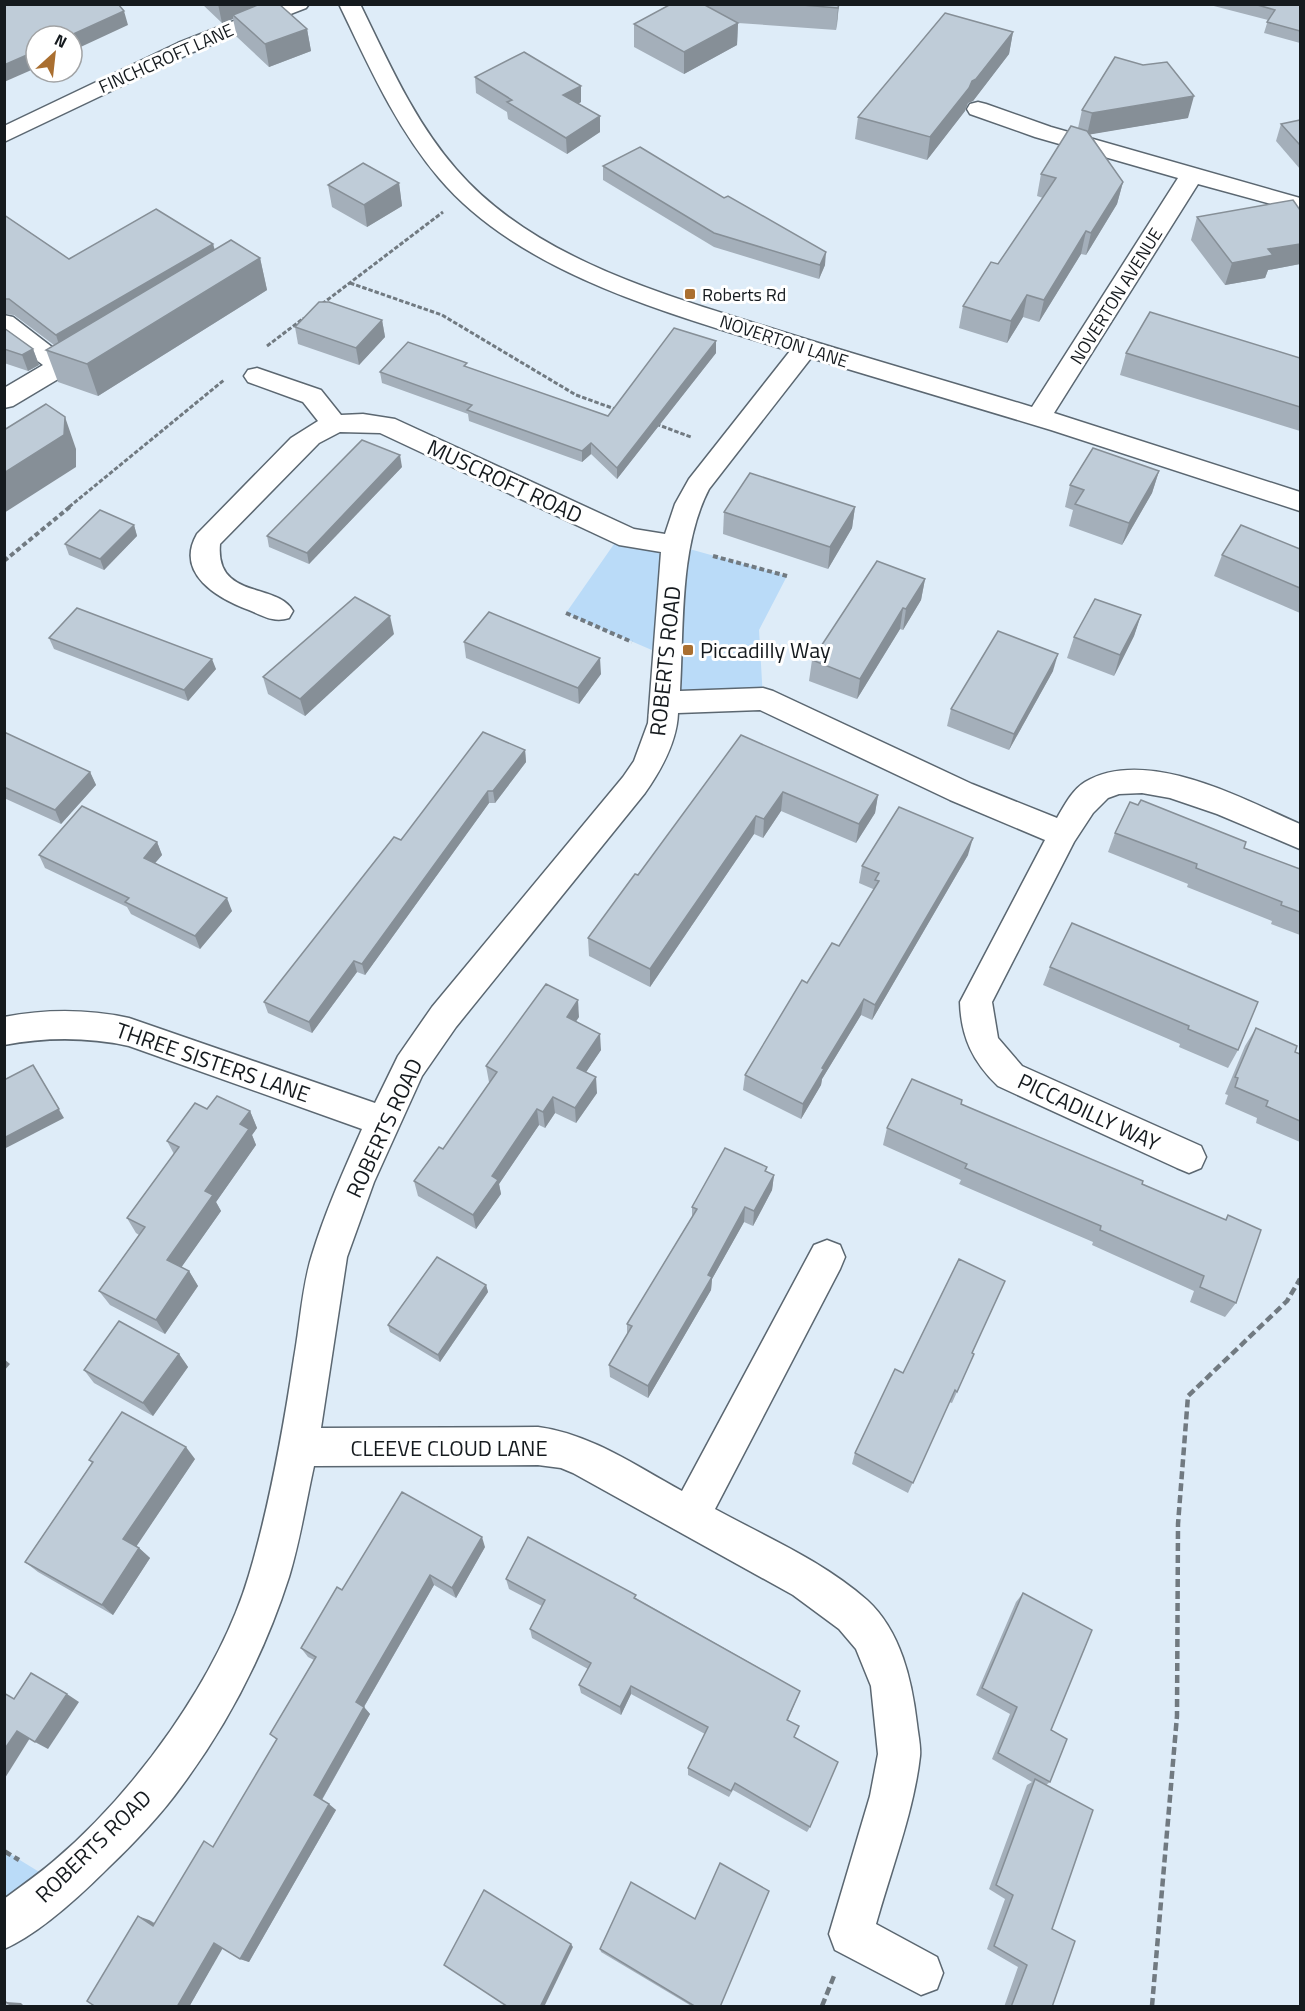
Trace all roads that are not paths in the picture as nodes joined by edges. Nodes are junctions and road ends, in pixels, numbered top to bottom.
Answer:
1 (299, 4) edge
2 (349, 4) edge
3 (978, 109) dead end
4 (4, 135) edge
5 (1191, 175) junction
6 (1300, 205) edge
7 (4, 323) edge
8 (109, 337) edge
9 (805, 349) junction
10 (60, 366) junction
11 (257, 376) dead end
12 (4, 400) edge
13 (1040, 417) junction
14 (334, 424) junction
15 (1300, 502) edge
16 (675, 545) junction
17 (279, 611) dead end
18 (665, 702) junction
19 (1063, 834) junction
20 (1300, 837) edge
21 (4, 1031) edge
22 (383, 1121) junction
23 (1189, 1157) dead end
24 (827, 1257) dead end
25 (299, 1447) junction
26 (690, 1516) junction
27 (4, 1927) edge
28 (921, 1973) dead end

1 - 4 street, FINCHCROFT LANE
2 - 9 street, NOVERTON LANE
3 - 5 street
5 - 6 street
5 - 13 street, NOVERTON AVENUE
7 - 10 street
8 - 10 street
9 - 13 street, NOVERTON LANE
9 - 16 street, ROBERTS ROAD
10 - 12 street
11 - 14 street
13 - 15 street, NOVERTON LANE
14 - 16 street, MUSCROFT ROAD
14 - 17 street, MUSCROFT ROAD
16 - 18 street, ROBERTS ROAD
18 - 19 street
18 - 22 street, ROBERTS ROAD
19 - 20 street, PICCADILLY WAY
19 - 23 street, PICCADILLY WAY
21 - 22 street, THREE SISTERS LANE
22 - 25 street, ROBERTS ROAD
24 - 26 street
25 - 26 street, CLEEVE CLOUD LANE
25 - 27 street, ROBERTS ROAD
26 - 28 street, CLEEVE CLOUD LANE

